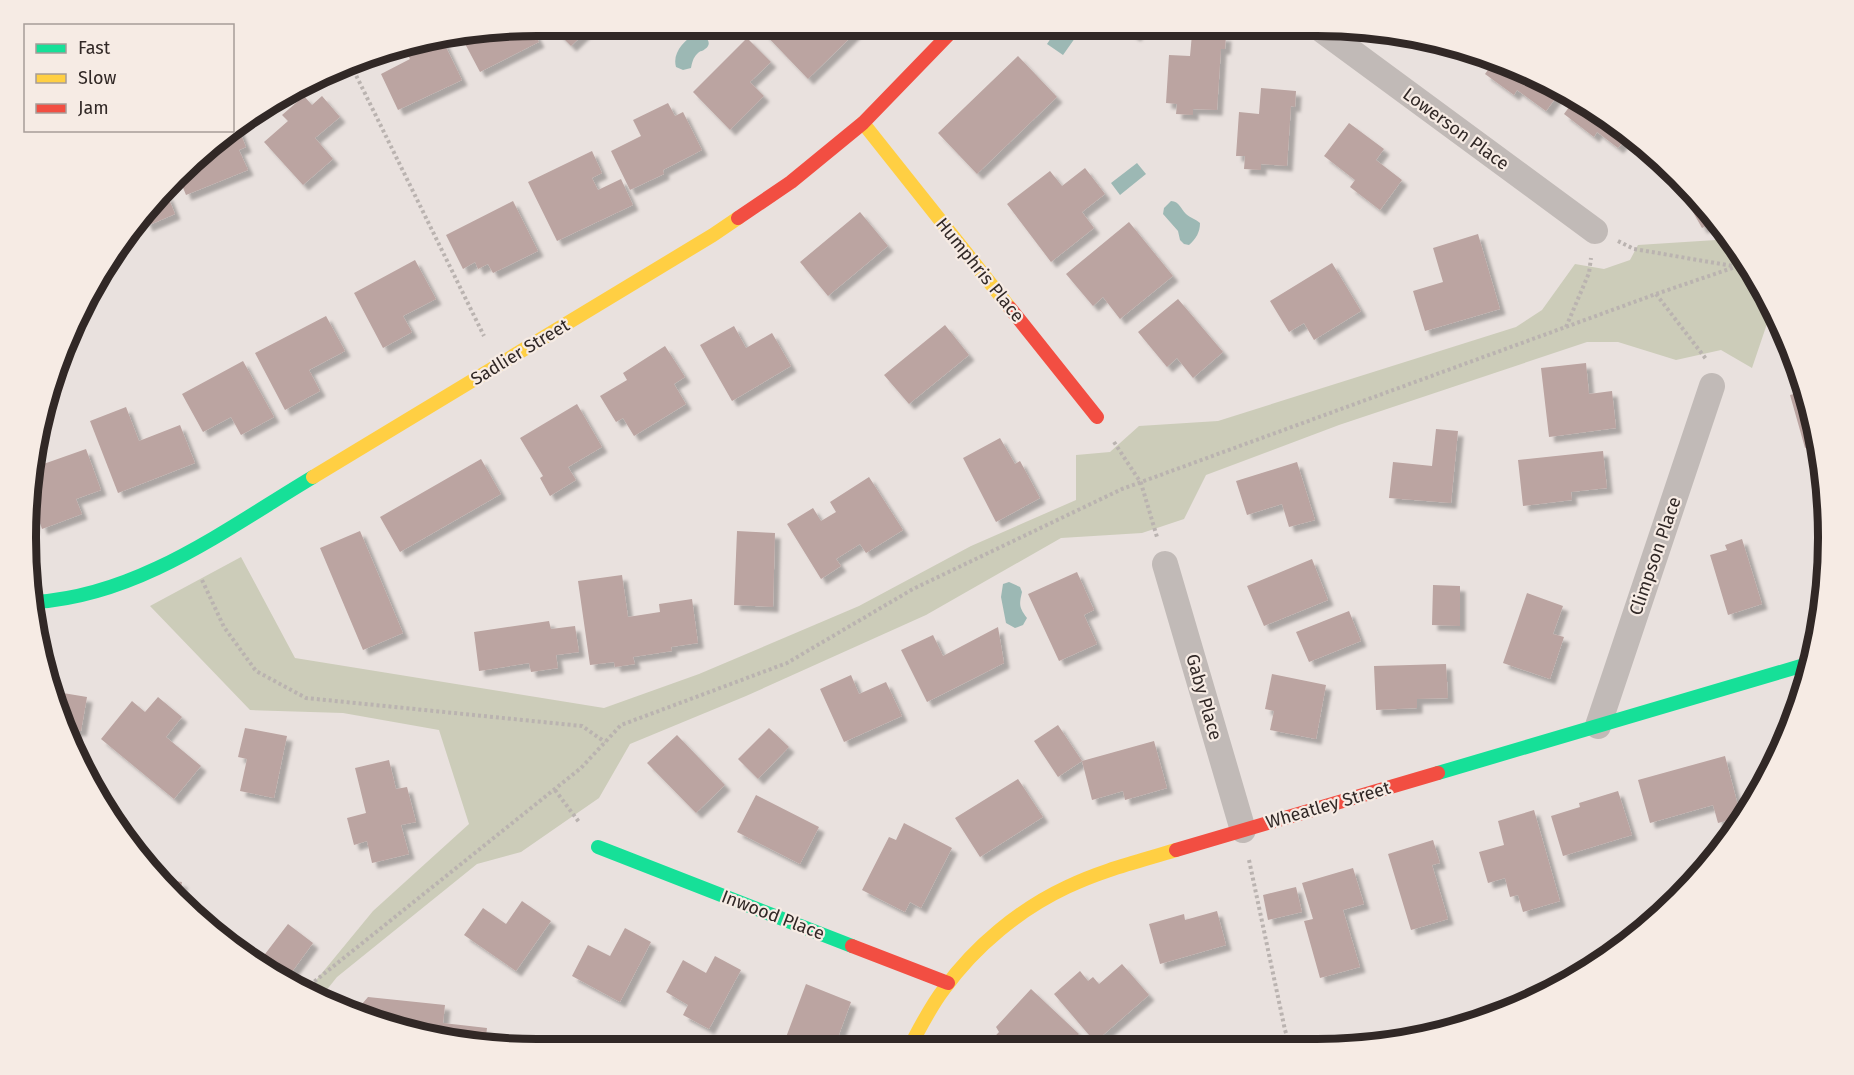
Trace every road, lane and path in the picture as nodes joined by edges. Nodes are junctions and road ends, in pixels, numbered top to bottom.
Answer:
1 (947, 36) edge
2 (1331, 36) edge
3 (354, 71) edge
4 (863, 123) junction
5 (1595, 231) junction
6 (1737, 265) edge
7 (1734, 266) junction
8 (1656, 294) junction
9 (1566, 327) junction
10 (498, 366) junction
11 (1712, 386) joint
12 (1097, 417) joint
13 (1141, 483) junction
14 (190, 552) junction
15 (1165, 564) joint
16 (40, 602) edge
17 (1801, 666) edge
18 (1598, 726) junction
19 (605, 742) junction
20 (555, 790) junction
21 (1243, 830) junction
22 (598, 847) joint
23 (948, 983) junction
24 (311, 984) edge
25 (914, 1039) edge
26 (1288, 1039) edge

1 - 4 street, Sadlier Street
2 - 5 street, Lowerson Place
3 - 10 path
4 - 10 street, Sadlier Street
4 - 12 street, Humphris Place
5 - 7 path
5 - 9 path
6 - 7 path
7 - 8 path
8 - 9 path
8 - 11 path
9 - 13 path
10 - 14 street, Sadlier Street
11 - 18 street, Climpson Place
12 - 13 path
13 - 15 path
13 - 19 path
14 - 16 street, Sadlier Street
14 - 19 path
15 - 21 street, Gaby Place
17 - 18 street, Wheatley Street
18 - 21 street, Wheatley Street
19 - 20 path
20 - 22 path
20 - 24 path
21 - 23 street, Wheatley Street
21 - 26 path
22 - 23 street, Inwood Place
23 - 25 street, Wheatley Street

